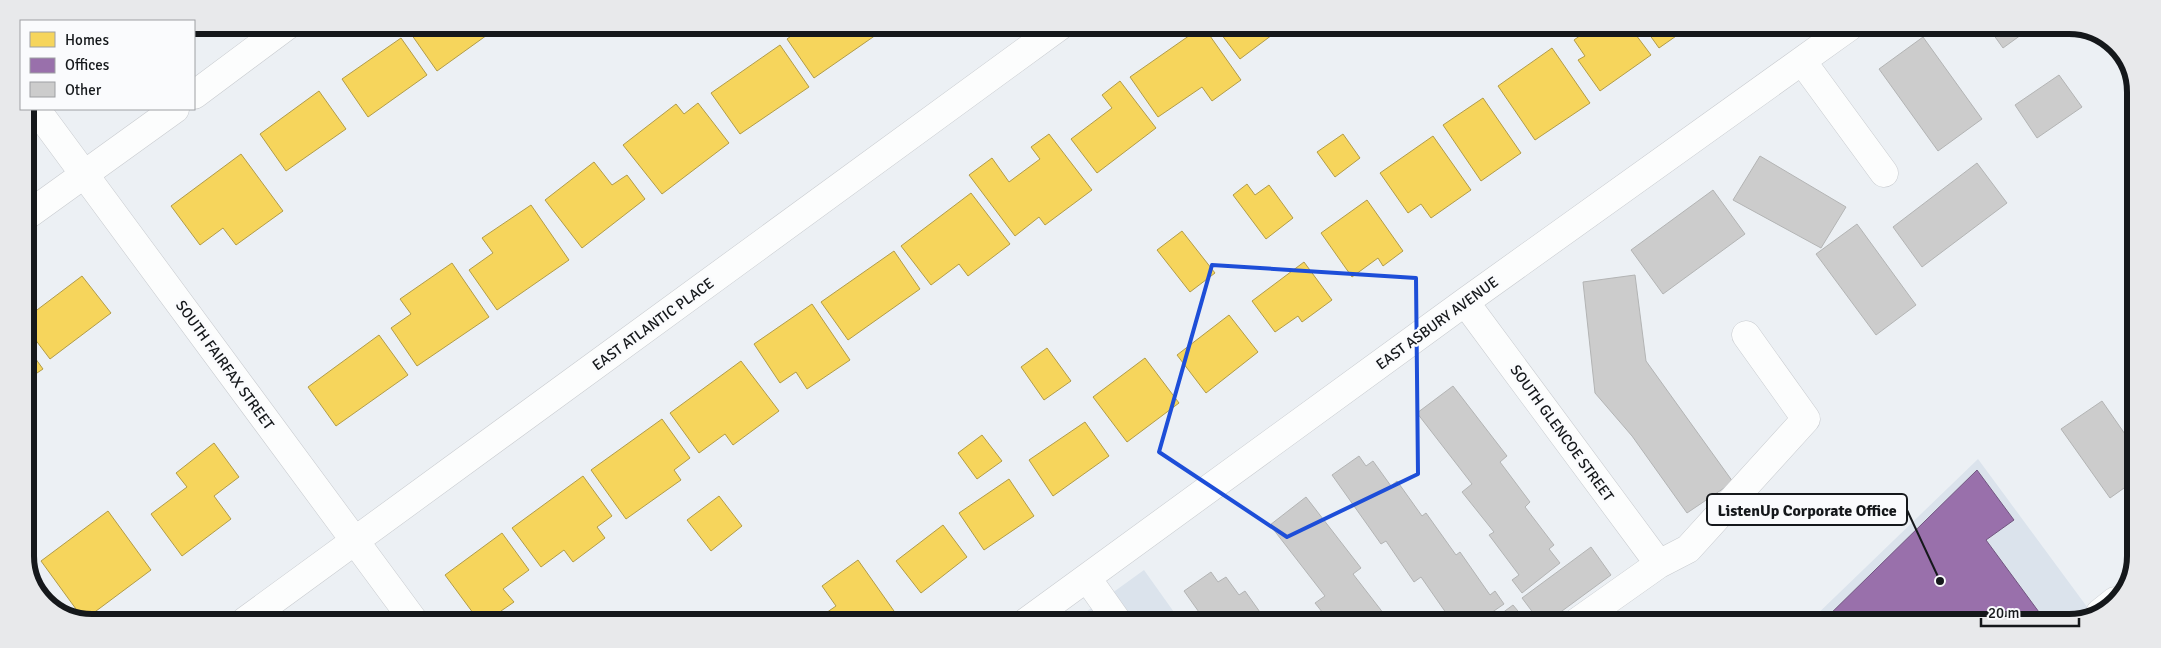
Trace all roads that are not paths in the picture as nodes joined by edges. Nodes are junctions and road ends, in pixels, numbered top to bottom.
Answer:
1 (276, 34) edge
2 (1049, 34) edge
3 (1839, 34) edge
4 (1802, 61) junction
5 (195, 94) edge
6 (37, 110) edge
7 (174, 110) edge
8 (1884, 172) dead end
9 (85, 174) junction
10 (34, 211) edge
11 (1465, 302) junction
12 (1746, 336) dead end
13 (355, 541) junction
14 (1659, 564) junction
15 (1087, 578) junction
16 (255, 614) edge
17 (409, 614) edge
18 (1037, 614) edge
19 (1112, 614) edge
20 (1588, 614) edge

1 - 5 street
2 - 13 street, EAST ATLANTIC PLACE
3 - 4 street, EAST ASBURY AVENUE
4 - 8 street
4 - 11 street, EAST ASBURY AVENUE
6 - 9 street, SOUTH FAIRFAX STREET
7 - 9 street
9 - 10 street
9 - 13 street, SOUTH FAIRFAX STREET
11 - 14 street, SOUTH GLENCOE STREET
11 - 15 street, EAST ASBURY AVENUE
12 - 14 street
13 - 16 street, EAST ATLANTIC PLACE
13 - 17 street, SOUTH FAIRFAX STREET
14 - 20 street
15 - 18 street, EAST ASBURY AVENUE
15 - 19 street

